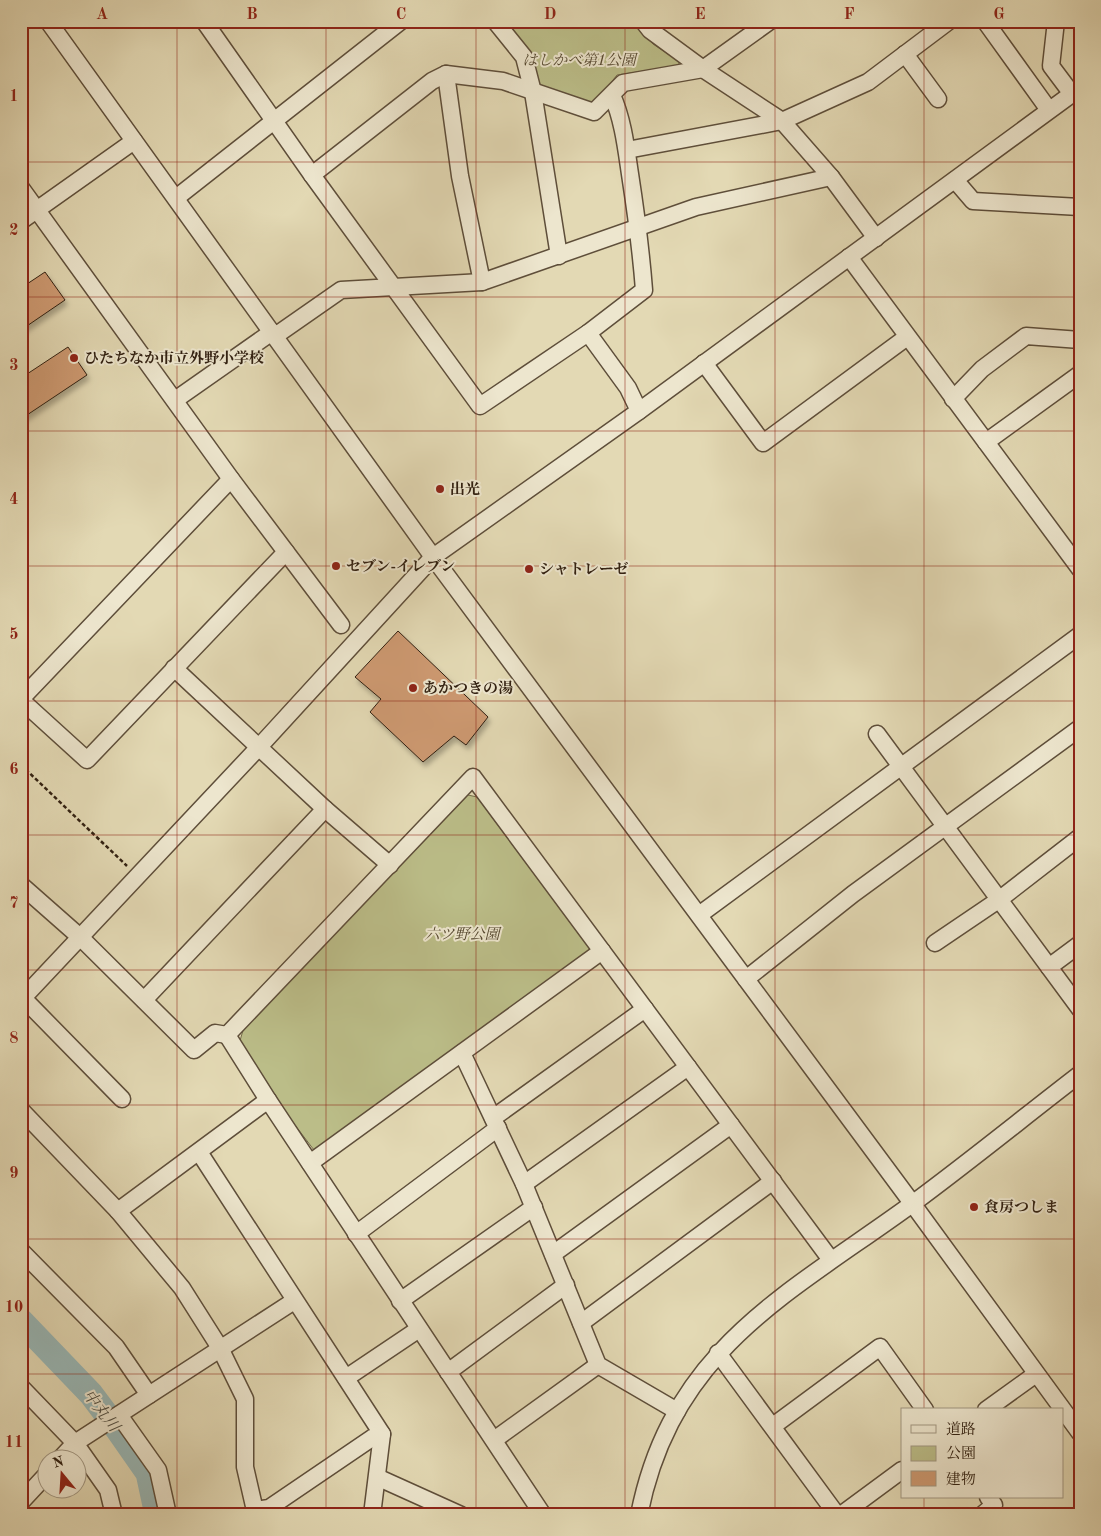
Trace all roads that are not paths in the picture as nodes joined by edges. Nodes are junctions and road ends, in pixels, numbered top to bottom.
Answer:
1 (48, 21) edge
2 (401, 21) edge
3 (495, 21) edge
4 (643, 21) edge
5 (770, 21) edge
6 (949, 21) edge
7 (985, 21) edge
8 (1056, 21) edge
9 (207, 23) edge
10 (905, 54) junction
11 (703, 69) junction
12 (446, 74) junction
13 (1076, 91) edge
14 (533, 92) junction
15 (612, 95) junction
16 (938, 99) dead end
17 (1049, 110) junction
18 (273, 120) junction
19 (782, 121) junction
20 (134, 141) junction
21 (627, 150) junction
22 (312, 176) junction
23 (831, 176) junction
24 (955, 180) junction
25 (21, 188) edge
26 (176, 198) junction
27 (1080, 207) edge
28 (37, 210) junction
29 (21, 221) edge
30 (638, 228) junction
31 (876, 238) junction
32 (559, 256) junction
33 (849, 257) junction
34 (482, 282) junction
35 (395, 288) junction
36 (588, 332) junction
37 (273, 334) junction
38 (908, 337) junction
39 (1080, 340) edge
40 (704, 363) junction
41 (1080, 374) edge
42 (175, 400) junction
43 (953, 400) junction
44 (639, 411) junction
45 (986, 442) junction
46 (231, 479) junction
47 (286, 552) junction
48 (433, 557) junction
49 (1080, 569) edge
50 (342, 625) dead end
51 (1080, 635) edge
52 (174, 668) junction
53 (21, 700) edge
54 (1080, 728) edge
55 (878, 734) dead end
56 (259, 747) junction
57 (902, 767) junction
58 (324, 809) junction
59 (946, 827) junction
60 (1080, 837) edge
61 (390, 865) junction
62 (25, 894) edge
63 (1000, 899) junction
64 (699, 915) junction
65 (80, 937) junction
66 (935, 943) dead end
67 (1080, 944) edge
68 (602, 951) junction
69 (1049, 967) junction
70 (746, 979) junction
71 (22, 999) edge
72 (144, 1000) junction
73 (645, 1009) junction
74 (1080, 1009) edge
75 (227, 1035) junction
76 (462, 1053) junction
77 (688, 1067) junction
78 (1080, 1074) edge
79 (122, 1099) dead end
80 (268, 1100) junction
81 (21, 1110) edge
82 (495, 1123) junction
83 (731, 1125) junction
84 (199, 1152) junction
85 (310, 1163) junction
86 (773, 1182) junction
87 (524, 1184) junction
88 (912, 1203) junction
89 (534, 1207) junction
90 (118, 1211) junction
91 (356, 1234) junction
92 (21, 1251) edge
93 (553, 1254) junction
94 (831, 1260) junction
95 (566, 1285) junction
96 (294, 1301) junction
97 (400, 1301) junction
98 (581, 1323) junction
99 (419, 1329) junction
100 (220, 1348) junction
101 (718, 1353) junction
102 (598, 1365) junction
103 (448, 1372) junction
104 (1036, 1374) junction
105 (346, 1378) junction
106 (21, 1387) edge
107 (149, 1395) junction
108 (924, 1408) edge
109 (989, 1408) edge
110 (1061, 1408) edge
111 (677, 1411) junction
112 (1064, 1412) edge
113 (113, 1419) junction
114 (773, 1426) junction
115 (1080, 1433) edge
116 (382, 1434) junction
117 (494, 1440) junction
118 (75, 1443) junction
119 (70, 1448) edge
120 (901, 1471) edge
121 (378, 1478) junction
122 (38, 1484) edge
123 (989, 1498) edge
124 (21, 1502) edge
125 (21, 1507) edge
126 (256, 1512) edge
127 (27, 1515) edge
128 (114, 1515) edge
129 (168, 1515) edge
130 (372, 1515) edge
131 (461, 1515) edge
132 (543, 1515) edge
133 (639, 1515) edge
134 (837, 1515) edge
135 (841, 1515) edge
136 (982, 1515) edge

1 - 20 street
2 - 18 street
3 - 14 street
4 - 11 street
5 - 11 street
6 - 10 street
7 - 17 street
8 - 13 street
9 - 18 street
10 - 16 street
10 - 19 street
11 - 15 street
11 - 19 street
12 - 14 street
12 - 22 street
12 - 34 street
13 - 17 street
14 - 15 street
14 - 32 street
15 - 21 street
17 - 24 street
18 - 22 street
18 - 26 street
19 - 21 street
19 - 23 street
20 - 26 street
20 - 28 street
21 - 30 street
22 - 35 street
23 - 30 street
23 - 31 street
24 - 27 street
24 - 31 street
25 - 28 street
26 - 37 street
28 - 29 street
28 - 42 street
30 - 32 street
30 - 36 street
31 - 33 street
32 - 34 street
33 - 38 street
33 - 40 street
34 - 35 street
35 - 36 street
35 - 37 street
36 - 44 street
37 - 42 street
37 - 48 street
38 - 40 street
38 - 43 street
39 - 43 street
40 - 44 street
41 - 45 street
42 - 46 street
43 - 45 street
44 - 48 street
45 - 49 street
46 - 47 street
46 - 53 street
47 - 50 street
47 - 52 street
48 - 56 street
48 - 64 street
51 - 57 street
52 - 53 street
52 - 56 street
54 - 59 street
55 - 57 street
56 - 58 street
56 - 65 street
57 - 59 street
57 - 64 street
58 - 61 street
58 - 72 street
59 - 63 street
59 - 70 street
60 - 63 street
61 - 68 street
61 - 75 street
62 - 65 street
63 - 66 street
63 - 69 street
64 - 70 street
65 - 71 street
65 - 72 street
67 - 69 street
68 - 73 street
68 - 76 street
69 - 74 street
70 - 88 street
71 - 79 street
72 - 75 street
73 - 77 street
73 - 82 street
75 - 80 street
76 - 82 street
76 - 85 street
77 - 83 street
77 - 87 street
78 - 88 street
80 - 84 street
80 - 85 street
81 - 90 street
82 - 87 street
82 - 91 street
83 - 86 street
83 - 93 street
84 - 90 street
84 - 96 street
85 - 91 street
86 - 94 street
86 - 98 street
87 - 89 street
88 - 94 street
88 - 104 street
89 - 93 street
89 - 97 street
90 - 100 street
91 - 97 street
92 - 107 street
93 - 95 street
94 - 101 street
95 - 98 street
95 - 103 street
96 - 100 street
96 - 105 street
97 - 99 street
98 - 102 street
99 - 103 street
99 - 105 street
100 - 107 street
100 - 126 street
101 - 111 street
101 - 114 street
102 - 111 street
102 - 117 street
103 - 117 street
104 - 109 street
104 - 110 street
105 - 116 street
106 - 118 street
107 - 113 street
108 - 114 street
111 - 133 street
112 - 115 street
113 - 118 street
113 - 129 street
114 - 134 street
116 - 121 street
116 - 126 street
117 - 132 street
118 - 119 street
118 - 128 street
120 - 135 street
121 - 130 street
121 - 131 street
122 - 124 street
123 - 136 street
125 - 127 street

